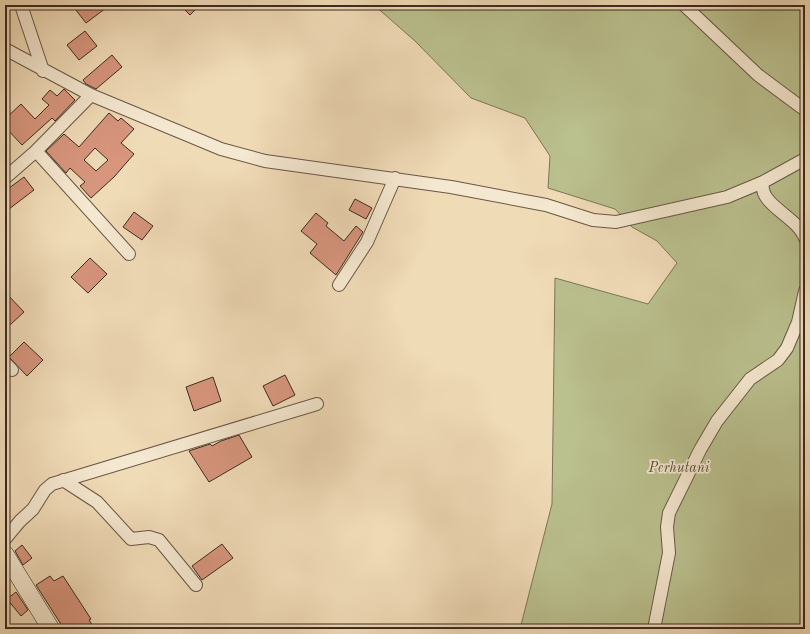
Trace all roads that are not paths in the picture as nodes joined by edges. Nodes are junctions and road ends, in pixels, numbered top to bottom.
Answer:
1 (21, 5) edge
2 (684, 5) edge
3 (5, 49) edge
4 (43, 71) junction
5 (91, 95) junction
6 (805, 110) edge
7 (36, 151) junction
8 (805, 159) edge
9 (5, 178) edge
10 (395, 178) junction
11 (763, 182) junction
12 (805, 238) edge
13 (129, 254) dead end
14 (339, 285) dead end
15 (805, 291) edge
16 (317, 404) dead end
17 (63, 480) junction
18 (5, 539) edge
19 (5, 554) edge
20 (196, 585) dead end
21 (51, 629) edge
22 (654, 629) edge

1 - 4 street
2 - 6 street
3 - 4 street
4 - 5 street
5 - 7 street
5 - 10 street
7 - 9 street
7 - 13 street
8 - 11 street
10 - 11 street
10 - 14 street
11 - 12 street
15 - 22 street
16 - 17 street
17 - 18 street
17 - 20 street
19 - 21 street

